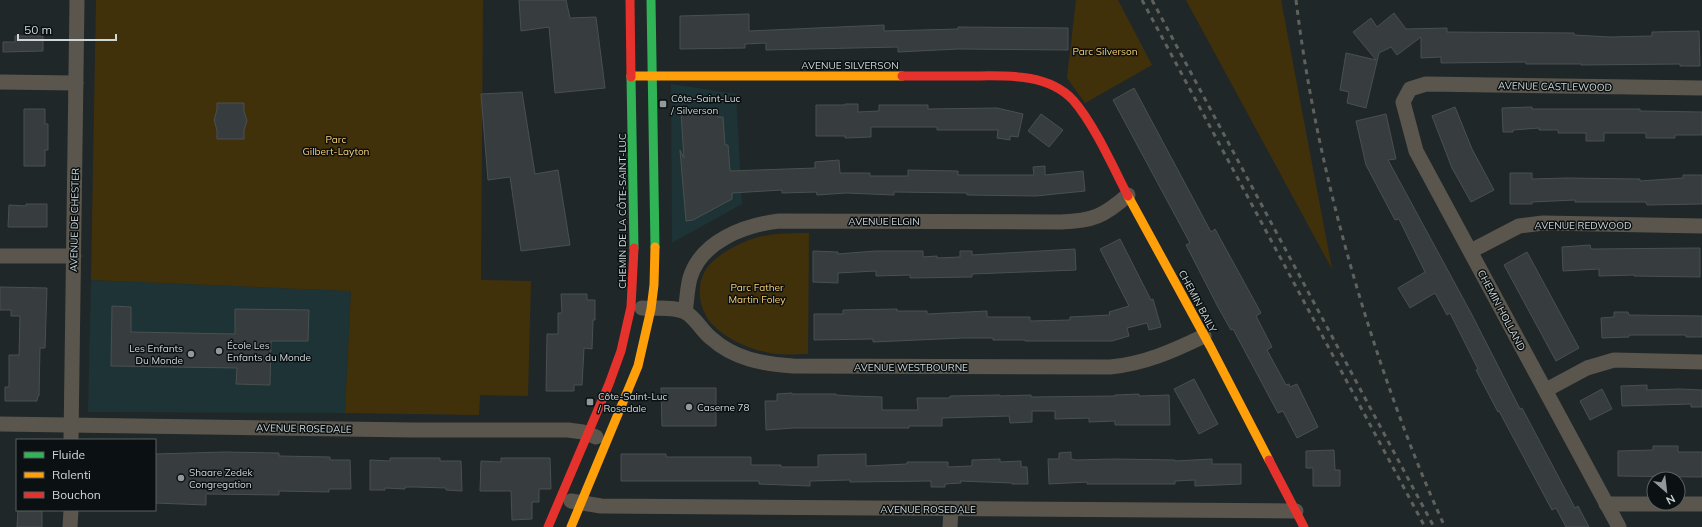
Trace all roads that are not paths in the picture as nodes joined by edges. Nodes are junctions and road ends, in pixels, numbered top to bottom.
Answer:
1 (77, 0) edge
2 (630, 0) edge
3 (651, 0) edge
4 (631, 76) junction
5 (653, 76) junction
6 (0, 82) edge
7 (76, 83) junction
8 (1702, 88) edge
9 (1410, 89) joint
10 (1064, 92) joint
11 (1128, 195) junction
12 (1702, 226) edge
13 (1471, 252) junction
14 (0, 256) edge
15 (74, 256) junction
16 (631, 307) junction
17 (651, 309) junction
18 (685, 312) junction
19 (1204, 336) junction
20 (1702, 362) edge
21 (1546, 390) junction
22 (0, 424) edge
23 (71, 425) junction
24 (588, 434) junction
25 (71, 439) edge
26 (607, 440) junction
27 (561, 498) junction
28 (581, 503) junction
29 (1606, 504) junction
30 (1702, 504) edge
31 (951, 509) junction
32 (71, 511) edge
33 (1296, 511) junction
34 (70, 527) edge
35 (548, 527) edge
36 (571, 527) edge
37 (950, 527) edge
38 (1304, 527) edge
39 (1619, 527) edge

1 - 7 street, AVENUE DE CHESTER
2 - 4 main road, CHEMIN DE LA CÔTE-SAINT-LUC
3 - 5 main road
4 - 5 main road, AVENUE SILVERSON
4 - 16 main road, CHEMIN DE LA CÔTE-SAINT-LUC
5 - 10 main road, AVENUE SILVERSON
5 - 17 main road
6 - 7 street
7 - 15 street, AVENUE DE CHESTER
8 - 9 street, AVENUE CASTLEWOOD
9 - 13 street, CHEMIN HOLLAND
10 - 11 main road, CHEMIN BAILY
11 - 18 street, AVENUE ELGIN
11 - 19 main road, CHEMIN BAILY
12 - 13 street, AVENUE REDWOOD
13 - 21 street, CHEMIN HOLLAND
14 - 15 street
15 - 23 street, AVENUE DE CHESTER
16 - 17 street
16 - 24 main road, CHEMIN DE LA CÔTE-SAINT-LUC
17 - 18 street
17 - 26 main road
18 - 19 street, AVENUE WESTBOURNE
19 - 33 main road, CHEMIN BAILY
20 - 21 street
21 - 29 street, CHEMIN HOLLAND
22 - 23 street, AVENUE ROSEDALE
23 - 24 street, AVENUE ROSEDALE
23 - 25 street, AVENUE DE CHESTER
24 - 26 street, AVENUE ROSEDALE
24 - 27 main road, CHEMIN DE LA CÔTE-SAINT-LUC
26 - 28 main road
27 - 28 street, AVENUE ROSEDALE
27 - 35 main road, CHEMIN DE LA CÔTE-SAINT-LUC
28 - 31 street, AVENUE ROSEDALE
28 - 36 main road
29 - 30 street
29 - 39 street, CHEMIN HOLLAND
31 - 33 street, AVENUE ROSEDALE
31 - 37 street
32 - 34 street
33 - 38 main road, CHEMIN BAILY

